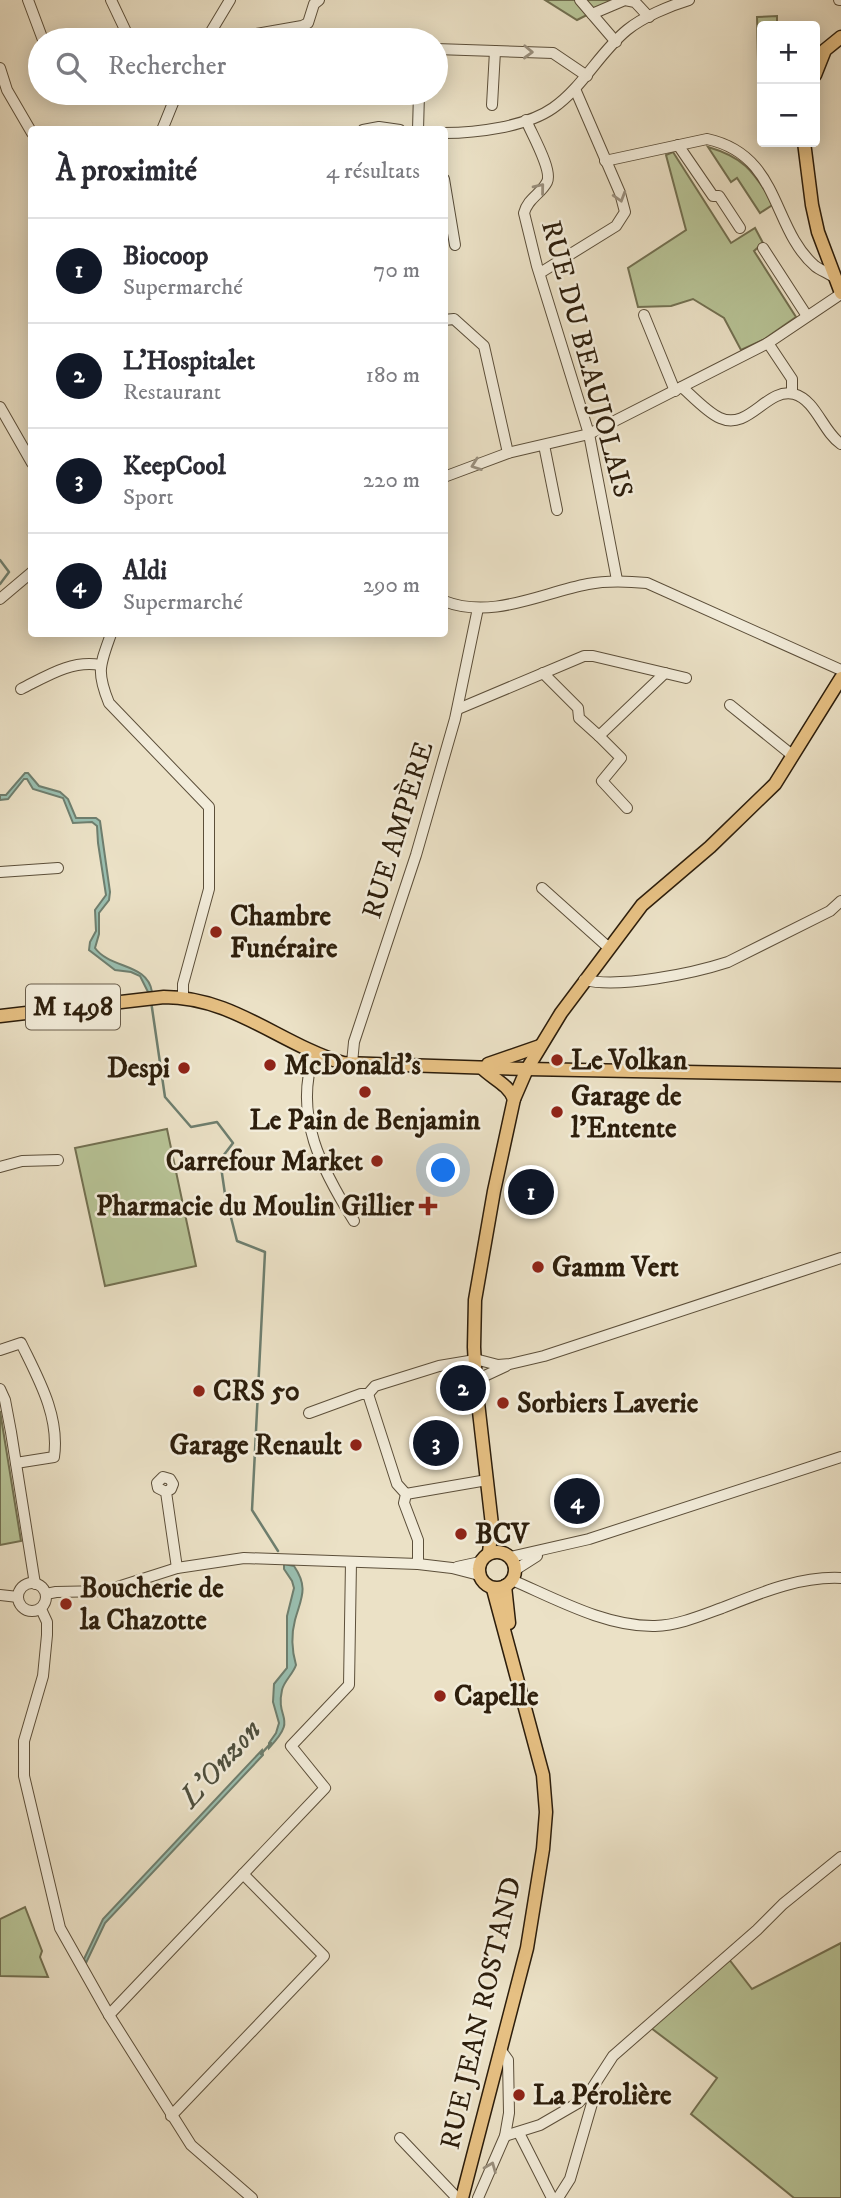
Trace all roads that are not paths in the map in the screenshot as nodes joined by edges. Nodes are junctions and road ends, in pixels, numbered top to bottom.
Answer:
1 (28, 0) edge
2 (111, 0) edge
3 (230, 0) edge
4 (319, 0) edge
5 (580, 0) edge
6 (689, 0) edge
7 (592, 13) junction
8 (649, 17) junction
9 (38, 28) edge
10 (124, 28) edge
11 (213, 28) edge
12 (290, 28) edge
13 (841, 37) edge
14 (616, 42) junction
15 (448, 49) edge
16 (495, 51) junction
17 (820, 62) edge
18 (0, 68) edge
19 (587, 75) junction
20 (575, 89) junction
21 (172, 105) edge
22 (419, 105) edge
23 (492, 105) dead end
24 (526, 120) junction
25 (164, 126) edge
26 (418, 126) edge
27 (28, 127) edge
28 (448, 133) edge
29 (678, 145) junction
30 (805, 147) edge
31 (605, 161) junction
32 (448, 203) edge
33 (740, 228) dead end
34 (455, 245) dead end
35 (763, 248) dead end
36 (540, 273) junction
37 (834, 277) junction
38 (841, 294) edge
39 (644, 315) dead end
40 (807, 316) junction
41 (448, 320) edge
42 (768, 343) junction
43 (679, 389) junction
44 (792, 393) junction
45 (0, 407) edge
46 (589, 435) junction
47 (841, 444) edge
48 (544, 445) junction
49 (508, 453) junction
50 (28, 456) edge
51 (448, 476) edge
52 (557, 510) dead end
53 (28, 575) edge
54 (617, 580) junction
55 (0, 599) edge
56 (448, 603) edge
57 (478, 608) junction
58 (110, 637) edge
59 (100, 664) junction
60 (841, 670) edge
61 (543, 673) junction
62 (665, 673) junction
63 (686, 678) dead end
64 (841, 678) edge
65 (21, 689) dead end
66 (730, 705) dead end
67 (458, 709) junction
68 (599, 736) junction
69 (792, 755) junction
70 (627, 808) dead end
71 (58, 868) dead end
72 (0, 872) edge
73 (542, 888) dead end
74 (841, 901) edge
75 (609, 948) junction
76 (584, 980) junction
77 (183, 997) junction
78 (0, 1016) edge
79 (540, 1046) junction
80 (314, 1054) junction
81 (352, 1063) junction
82 (478, 1068) junction
83 (527, 1069) junction
84 (549, 1070) junction
85 (841, 1075) edge
86 (516, 1097) junction
87 (58, 1160) dead end
88 (0, 1167) edge
89 (354, 1222) dead end
90 (841, 1258) edge
91 (0, 1350) edge
92 (475, 1360) junction
93 (510, 1364) junction
94 (476, 1380) junction
95 (0, 1389) edge
96 (368, 1394) junction
97 (309, 1413) dead end
98 (841, 1457) edge
99 (16, 1463) junction
100 (487, 1480) junction
101 (166, 1492) dead end
102 (406, 1493) junction
103 (544, 1551) junction
104 (495, 1556) junction
105 (351, 1562) junction
106 (418, 1564) junction
107 (177, 1568) junction
108 (452, 1568) junction
109 (479, 1576) junction
110 (841, 1578) edge
111 (506, 1581) junction
112 (35, 1584) junction
113 (46, 1594) junction
114 (0, 1595) edge
115 (18, 1597) junction
116 (41, 1609) junction
117 (841, 1857) edge
118 (243, 1874) junction
119 (109, 2015) junction
120 (500, 2049) junction
121 (591, 2090) junction
122 (171, 2116) junction
123 (519, 2133) junction
124 (505, 2136) junction
125 (400, 2138) dead end
126 (252, 2198) edge
127 (457, 2198) edge
128 (463, 2198) edge
129 (478, 2198) edge
130 (552, 2198) edge
131 (558, 2198) edge

1 - 9 street
2 - 10 street
3 - 11 street
4 - 12 street
5 - 7 street
6 - 8 street
7 - 8 street
7 - 14 street
8 - 14 street
13 - 17 main road
14 - 19 street
15 - 16 street
16 -> 19 street
16 - 23 street
18 - 27 street
19 - 20 street
20 - 24 street
20 - 31 street
21 - 25 street
22 - 26 street
24 - 28 street
36 -> 24 street, RUE DU BEAUJOLAIS
29 - 31 street
29 - 33 street
29 - 37 street
30 - 37 main road
31 -> 36 street
32 - 34 street
35 - 40 street
36 - 46 street, RUE DU BEAUJOLAIS
37 - 38 main road
38 - 40 street
39 - 43 street
40 - 42 street
41 - 49 street
42 - 43 street
42 - 44 street
43 - 44 street
43 - 46 street
44 - 47 street
45 - 50 street
46 - 48 street
46 - 54 street, RUE DU BEAUJOLAIS
48 - 49 street
48 - 52 street
49 -> 51 street
53 - 55 street
54 - 57 street
54 - 60 street
56 - 57 street
57 - 67 street, RUE AMPÈRE
58 - 59 street
59 - 65 street
59 - 77 street
61 - 62 street
61 - 67 street
61 - 68 street
62 - 63 street
62 - 68 street
64 - 69 main road
66 - 69 street
67 - 81 street, RUE AMPÈRE
68 - 70 street
69 - 75 main road
71 - 72 street
73 - 75 street
74 - 76 street
75 - 76 main road
76 - 79 main road
77 - 78 main road, M 1498
77 - 80 main road, M 1498
79 - 82 main road
79 - 83 main road
80 - 81 main road, M 1498
80 - 89 street
81 - 82 main road, M 1498
82 - 83 main road, M 1498
82 - 86 main road
83 - 84 main road, M 1498
83 - 86 main road
84 - 85 main road, M 1498
84 - 86 main road
86 - 92 main road
87 - 88 street
90 - 93 street
91 - 99 street
92 - 93 street
92 - 94 main road
92 - 96 street
93 - 94 street
94 - 100 main road
95 - 99 street
96 - 97 street
96 - 102 street
98 - 103 street
99 - 112 street
100 - 102 street
100 - 104 main road
101 - 107 street
102 - 106 street
103 - 104 street
103 - 111 street
104 - 108 street
104 - 109 main road
104 - 111 main road, RUE JEAN ROSTAND
105 - 106 street
105 - 107 street
105 - 118 street
106 - 108 street
107 - 113 street
108 - 109 street
109 - 111 main road
110 - 111 street
111 - 120 main road, RUE JEAN ROSTAND
112 - 113 street
112 - 115 street
113 - 116 street
114 - 115 street
115 - 116 street
116 - 119 street
117 - 121 street
118 - 119 street
118 - 122 street
119 - 122 street
120 - 124 street
120 - 128 main road, RUE JEAN ROSTAND
121 - 123 street
121 - 131 street
122 - 126 street
123 - 124 street
123 - 130 street
129 -> 124 street
125 - 127 street

